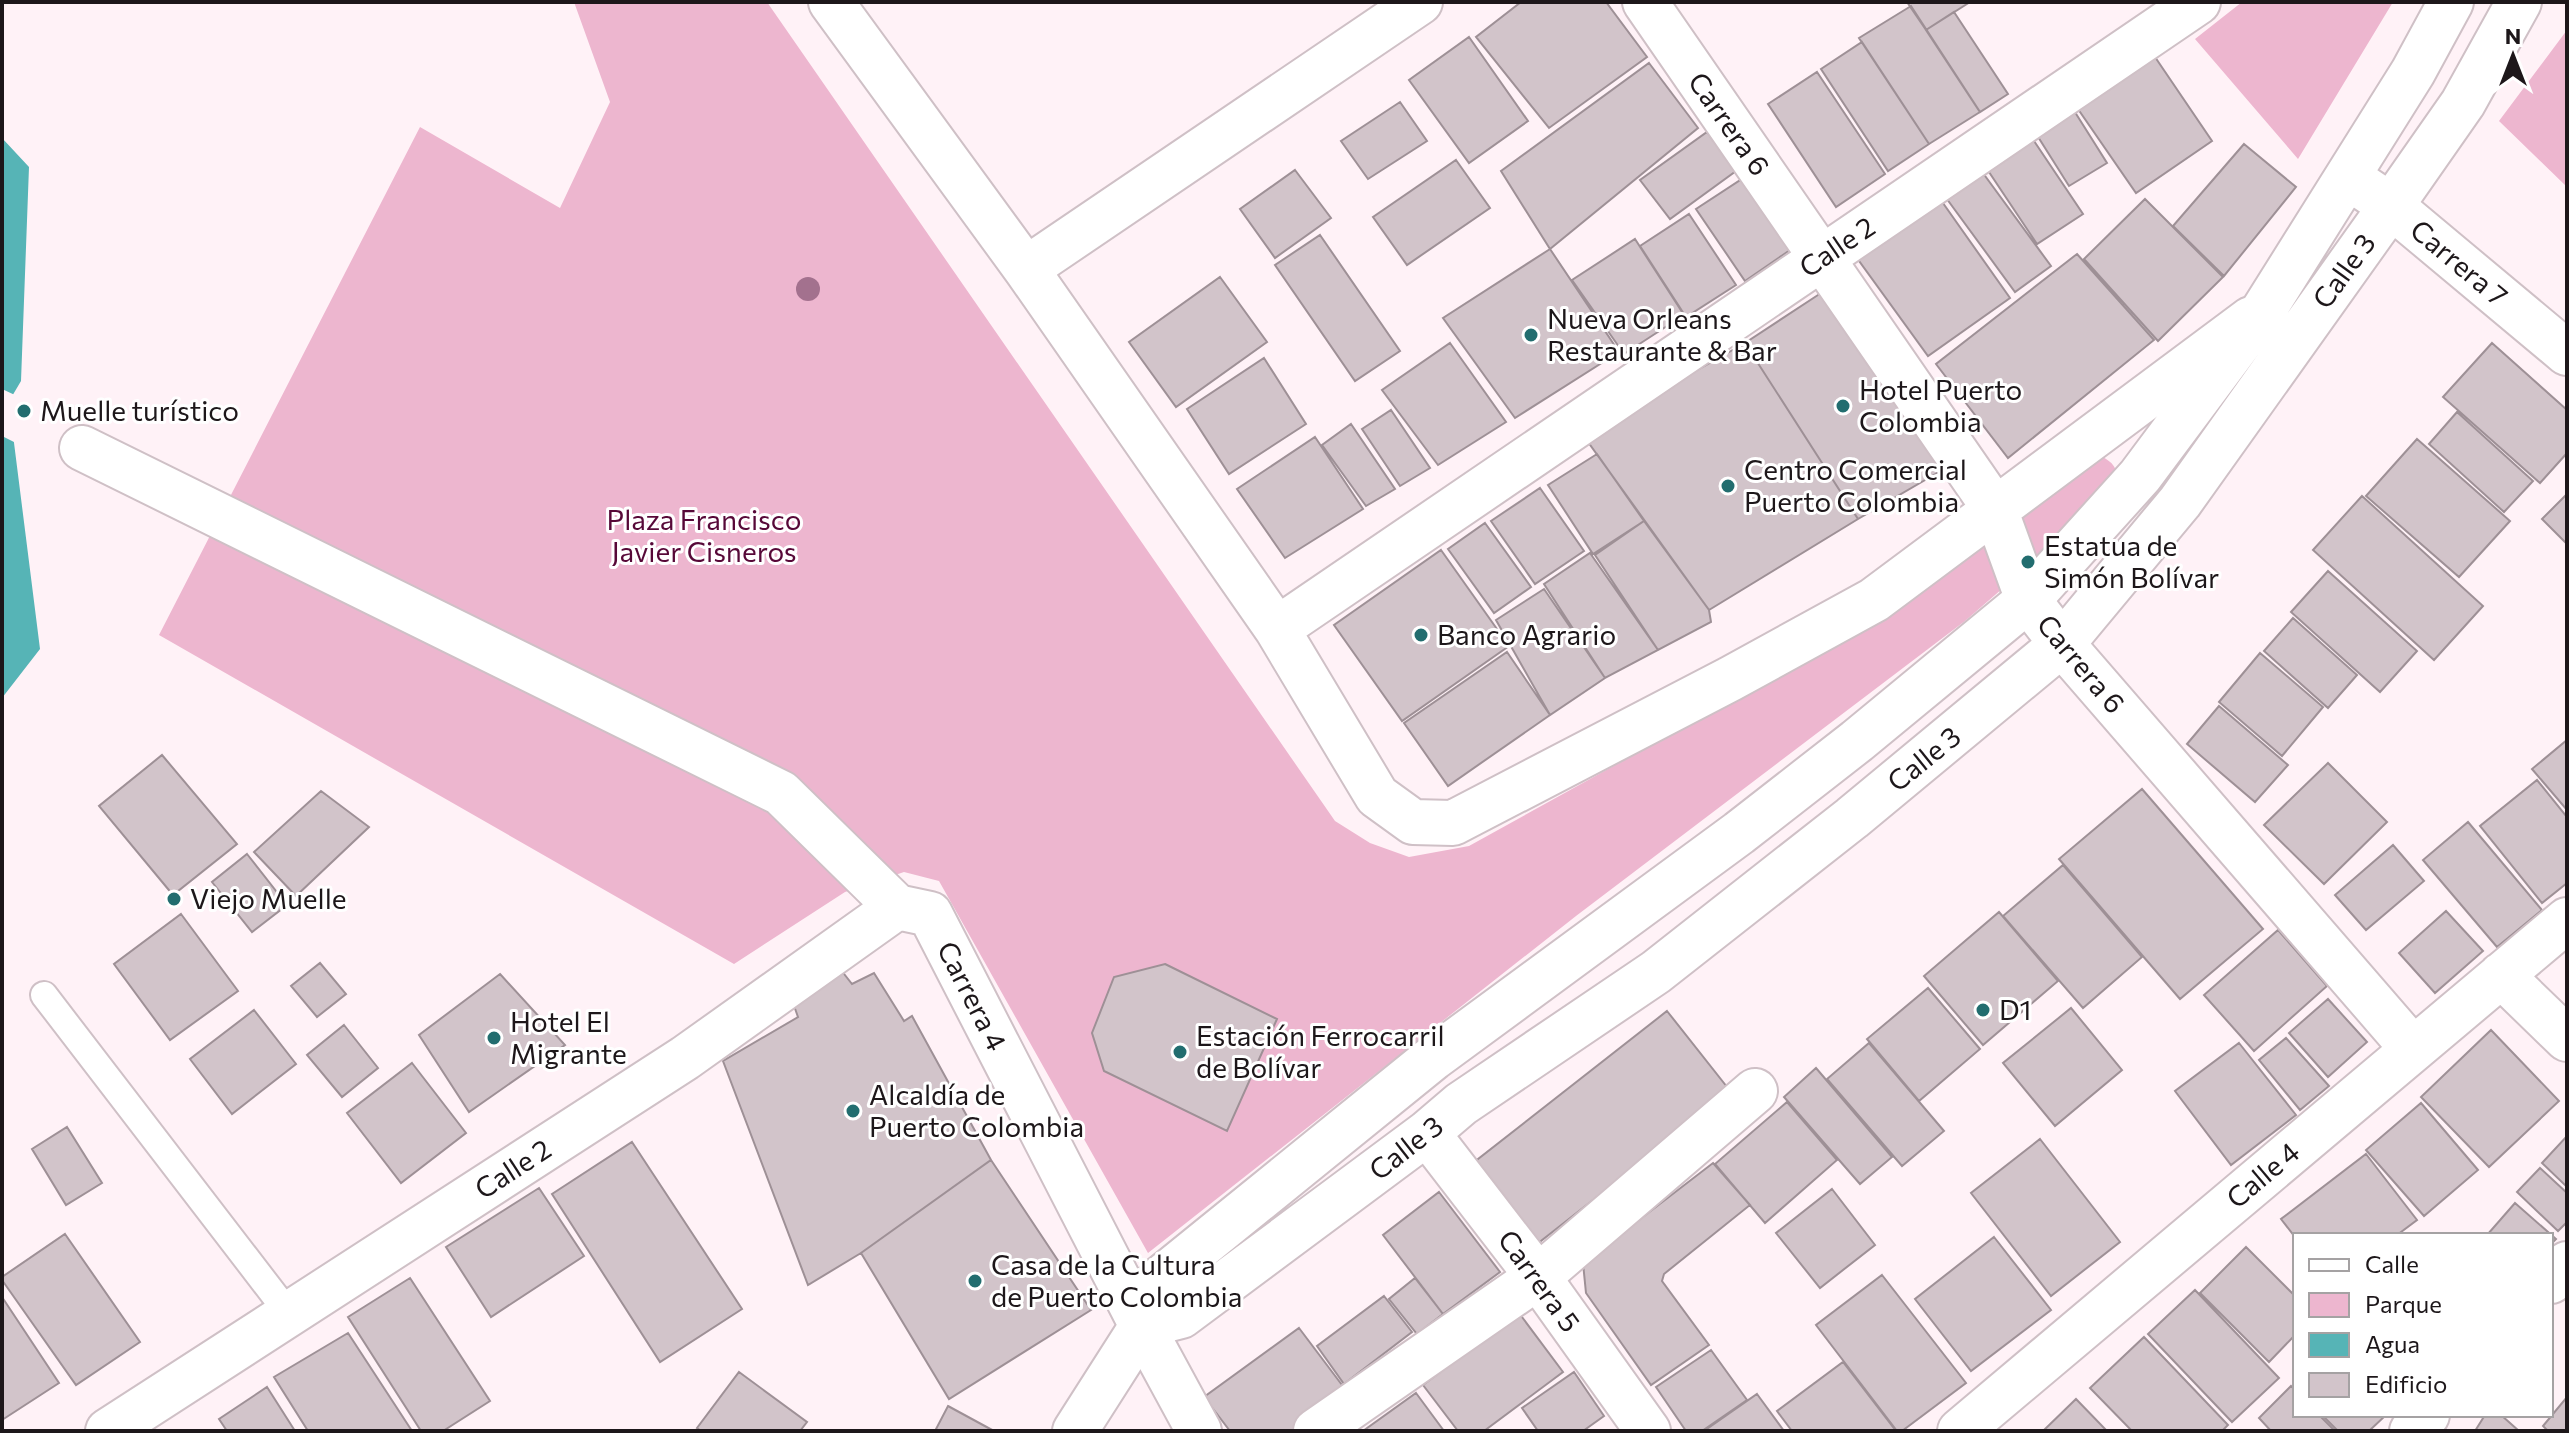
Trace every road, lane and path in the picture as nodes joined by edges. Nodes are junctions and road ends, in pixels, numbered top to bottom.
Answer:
1 (831, 2) edge
2 (1420, 2) edge
3 (1645, 2) edge
4 (2198, 2) edge
5 (2451, 2) edge
6 (2519, 2) edge
7 (2348, 177) junction
8 (2391, 206) junction
9 (1821, 258) junction
10 (1026, 269) junction
11 (2263, 311) junction
12 (2567, 353) edge
13 (82, 448) dead end
14 (1995, 509) junction
15 (2028, 600) junction
16 (1277, 629) junction
17 (2062, 644) junction
18 (906, 909) junction
19 (2567, 920) edge
20 (2501, 975) junction
21 (44, 995) dead end
22 (2567, 1039) edge
23 (2413, 1049) junction
24 (1755, 1091) dead end
25 (1427, 1133) junction
26 (2567, 1264) edge
27 (1538, 1277) junction
28 (2553, 1279) edge
29 (289, 1314) junction
30 (1142, 1326) junction
31 (108, 1431) edge
32 (1075, 1431) edge
33 (1199, 1431) edge
34 (1316, 1431) edge
35 (1648, 1431) edge
36 (1960, 1431) edge

1 - 10 street
2 - 10 street
3 - 9 street, Carrera 6
4 - 9 street, Calle 2
5 - 7 street, Calle 3
6 - 8 street, Calle 3
7 - 8 street, Carrera 7
7 - 11 street, Calle 3
8 - 12 street, Carrera 7
8 - 17 street, Calle 3
9 - 14 street, Carrera 6
9 - 16 street, Calle 2
10 - 16 street
11 - 14 street
11 - 15 street, Calle 3
13 - 18 street, Carrera 4
14 - 15 street, Carrera 6
14 - 16 street
15 - 17 street, Carrera 6
15 - 30 street, Calle 3
17 - 23 street, Carrera 6
17 - 25 street, Calle 3
18 - 29 street, Calle 2
18 - 30 street, Carrera 4
19 - 20 street, Calle 4
20 - 22 street
20 - 23 street, Calle 4
21 - 29 lane
23 - 36 street, Calle 4
24 - 27 street
25 - 27 street, Carrera 5
25 - 30 street, Calle 3
26 - 28 street
27 - 34 street
27 - 35 street, Carrera 5
29 - 31 street, Calle 2
30 - 32 street, Calle 3
30 - 33 street, Carrera 4

